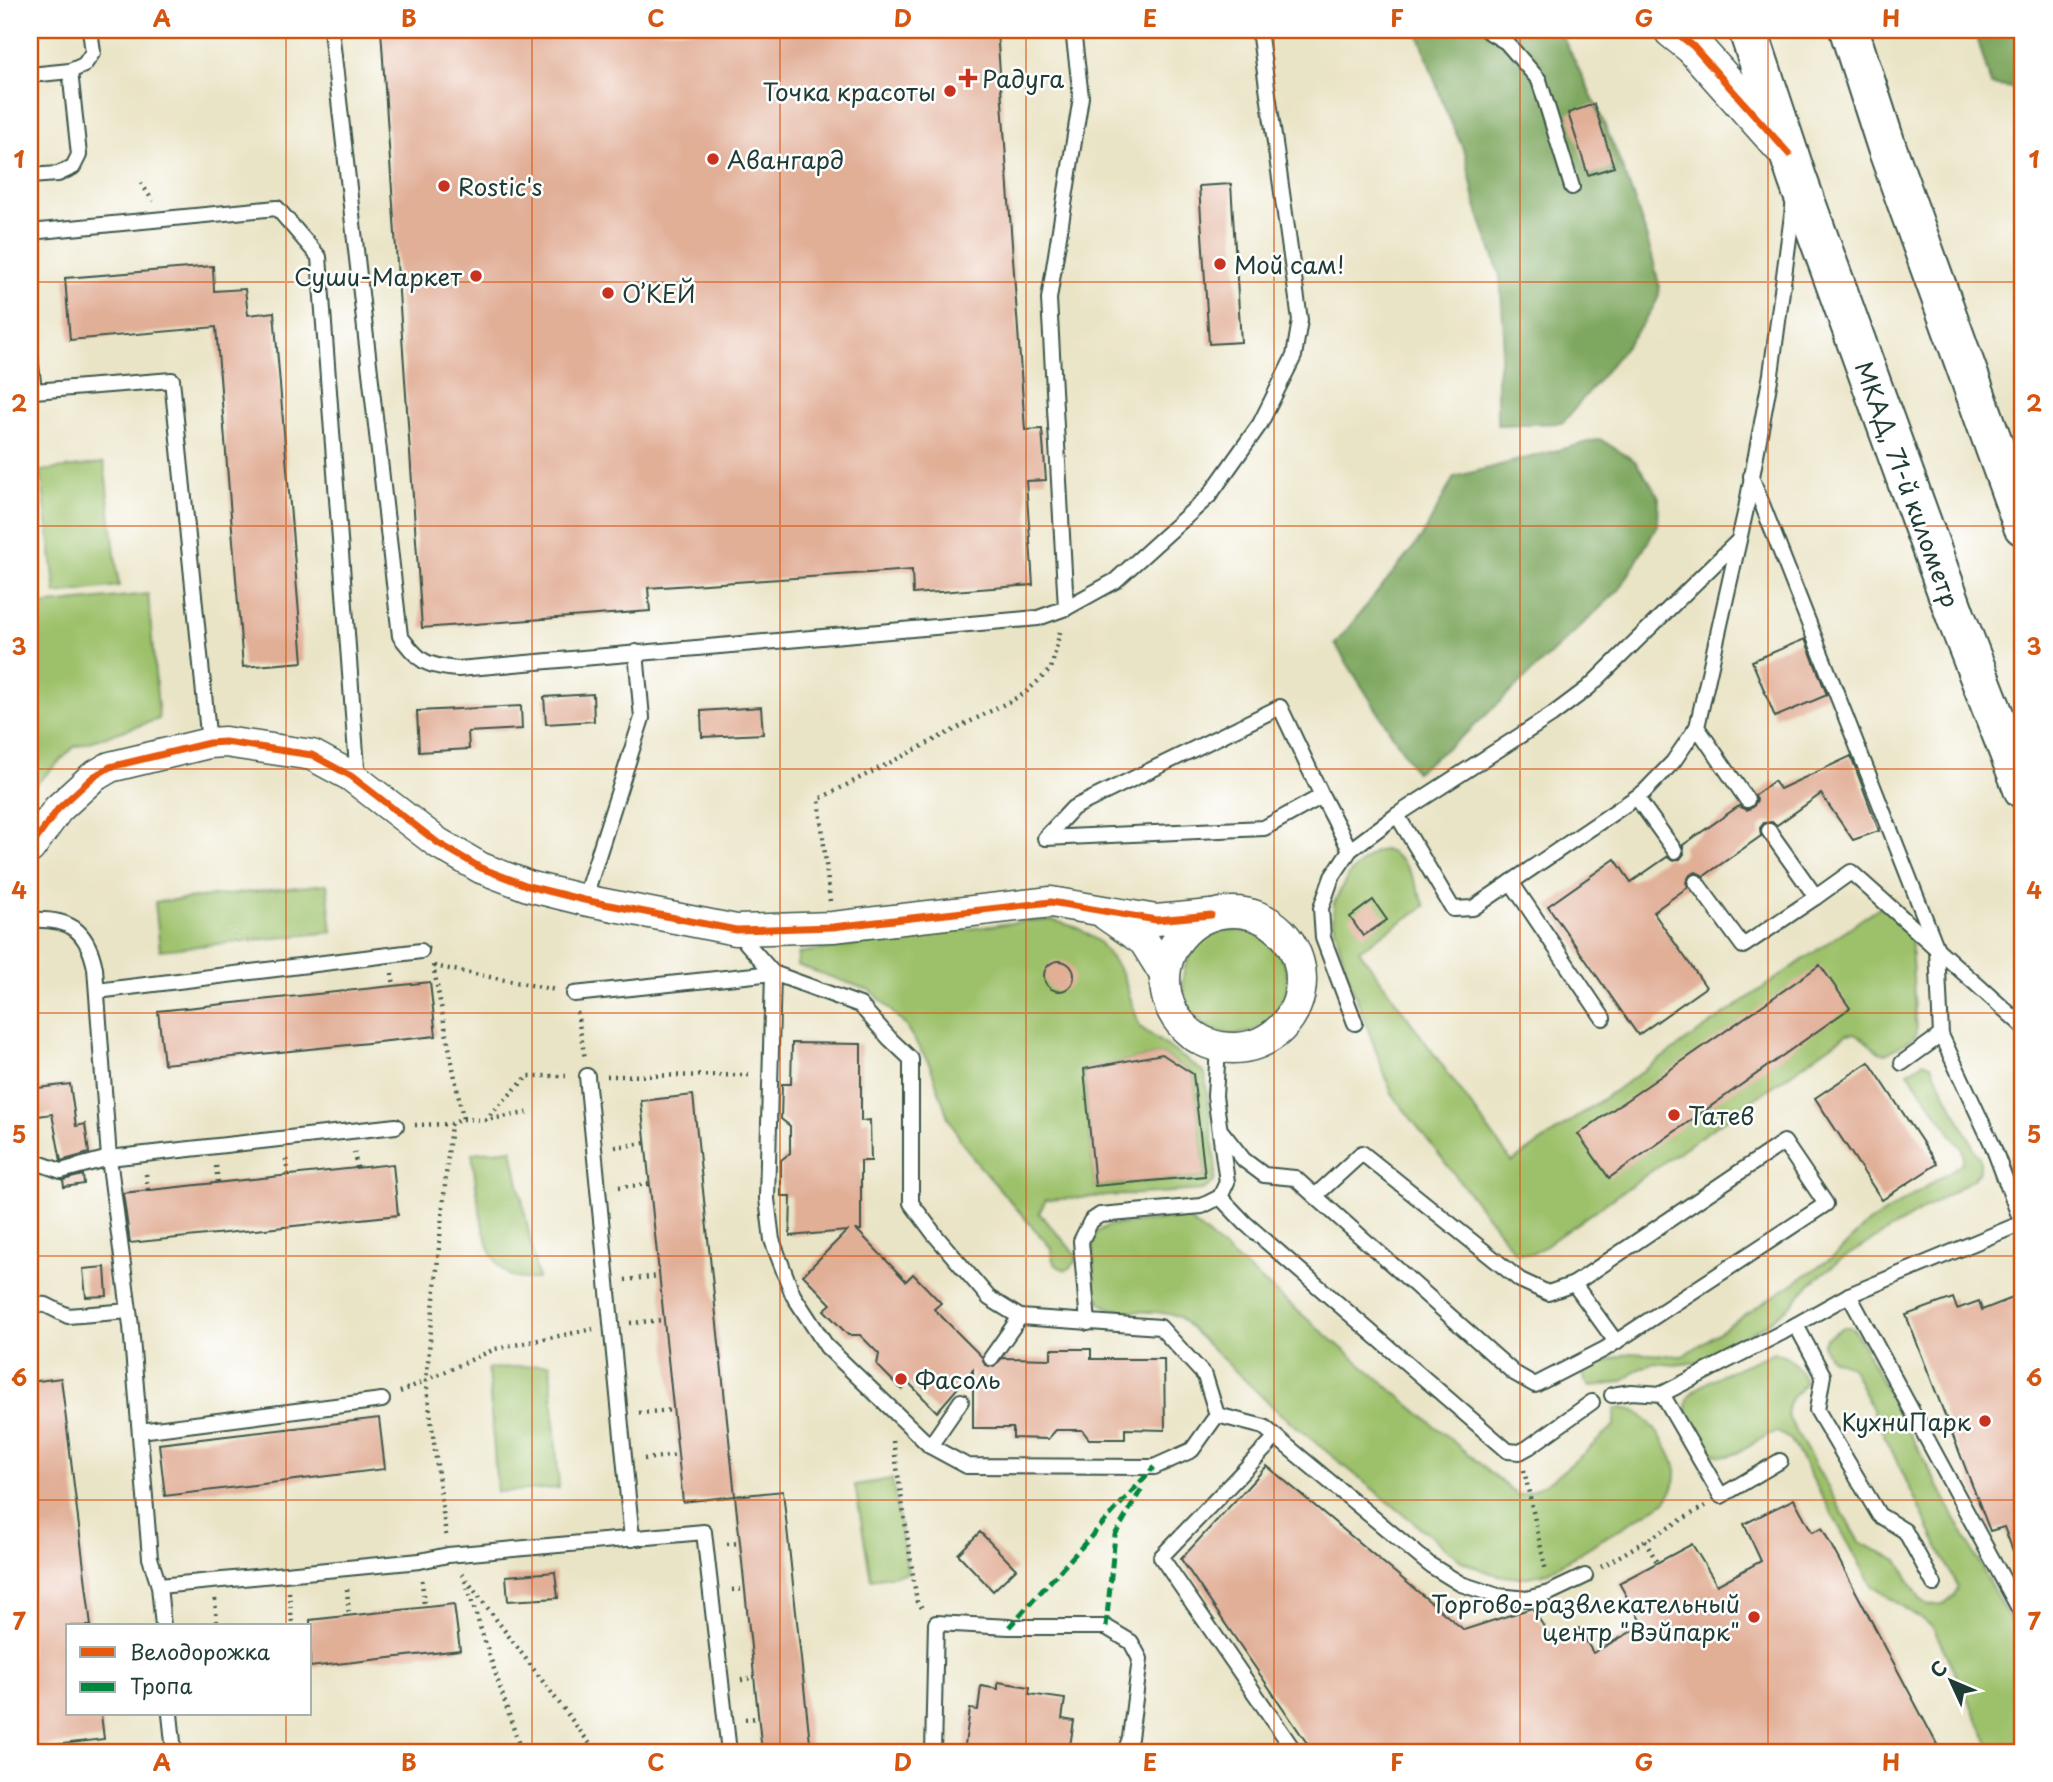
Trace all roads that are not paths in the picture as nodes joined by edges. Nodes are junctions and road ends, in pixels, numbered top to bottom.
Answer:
1 (90, 30) edge
2 (331, 30) edge
3 (1073, 30) edge
4 (1259, 30) edge
5 (1486, 30) edge
6 (1673, 30) edge
7 (1849, 30) edge
8 (1748, 32) edge
9 (70, 71) junction
10 (30, 75) edge
11 (1793, 166) junction
12 (30, 176) edge
13 (1572, 187) dead end
14 (30, 232) edge
15 (30, 356) edge
16 (1751, 476) junction
17 (2023, 526) edge
18 (1738, 541) junction
19 (1066, 608) junction
20 (636, 653) junction
21 (1698, 727) junction
22 (209, 743) junction
23 (358, 781) junction
24 (2023, 789) edge
25 (1322, 796) junction
26 (1637, 798) junction
27 (1747, 800) dead end
28 (1397, 816) junction
29 (1769, 831) dead end
30 (30, 848) edge
31 (1350, 850) junction
32 (1675, 851) dead end
33 (1511, 882) junction
34 (1696, 882) dead end
35 (1816, 897) junction
36 (584, 900) junction
37 (1096, 908) junction
38 (1211, 915) junction
39 (30, 920) edge
40 (736, 930) junction
41 (1937, 949) junction
42 (421, 951) road end
43 (773, 973) junction
44 (1164, 973) junction
45 (97, 991) junction
46 (574, 993) road end
47 (1603, 1018) dead end
48 (1355, 1023) dead end
49 (2023, 1026) edge
50 (1941, 1035) junction
51 (1218, 1048) junction
52 (1902, 1063) dead end
53 (587, 1076) road end
54 (396, 1126) road end
55 (1221, 1132) junction
56 (109, 1157) junction
57 (30, 1160) edge
58 (1315, 1196) junction
59 (1220, 1197) junction
60 (2023, 1225) edge
61 (1574, 1284) junction
62 (1849, 1294) junction
63 (30, 1304) edge
64 (129, 1311) junction
65 (1020, 1317) junction
66 (1088, 1323) junction
67 (1796, 1325) junction
68 (1616, 1342) junction
69 (991, 1358) dead end
70 (1662, 1394) junction
71 (1612, 1395) dead end
72 (382, 1400) road end
73 (961, 1401) dead end
74 (1592, 1402) dead end
75 (1217, 1415) junction
76 (140, 1431) junction
77 (1276, 1437) junction
78 (930, 1446) junction
79 (1780, 1461) dead end
80 (632, 1539) junction
81 (1585, 1576) road end
82 (1934, 1584) dead end
83 (159, 1586) junction
84 (2023, 1616) edge
85 (163, 1624) edge
86 (170, 1716) edge
87 (174, 1752) edge
88 (729, 1752) edge
89 (933, 1752) edge
90 (1125, 1752) edge
91 (1295, 1752) edge

1 - 9 lane
2 - 20 lane
3 - 19 lane
4 - 19 lane
5 - 13 lane
6 - 11 street
7 - 17 highway
8 - 11 highway, МКАД, 71-й километр
9 - 10 lane
9 - 12 lane
11 - 16 lane
11 - 24 highway, МКАД, 71-й километр
14 - 23 lane
15 - 22 lane
16 - 18 lane
16 - 41 lane
18 - 21 lane
18 - 28 lane
19 - 20 lane
20 - 36 lane
21 - 26 lane
21 - 27 lane
22 - 23 street
22 - 30 street
23 - 36 street
25 - 25 lane
25 - 31 lane
26 - 32 lane
26 - 33 lane
28 - 31 lane
28 - 33 lane
29 - 35 lane
31 - 48 lane
33 - 47 lane
34 - 35 lane
35 - 41 lane
36 - 40 street
37 - 38 street
37 - 40 street
37 - 44 street
38 - 44 street
38 - 51 street
39 - 45 lane
40 - 43 lane
41 - 49 lane
41 - 50 lane
42 - 45 lane
43 - 46 lane
43 - 65 lane
43 - 78 lane
44 - 51 street
45 - 56 lane
50 - 52 lane
50 - 60 lane
51 - 55 lane
53 - 80 lane
54 - 56 lane
55 - 58 lane
55 - 59 lane
56 - 57 lane
56 - 64 lane
58 - 61 lane
58 - 68 lane
59 - 66 lane
59 - 74 lane
60 - 62 lane
61 - 68 lane
61 - 68 lane
62 - 67 lane
62 - 84 lane
63 - 64 lane
64 - 76 lane
65 - 66 lane
65 - 69 lane
66 - 75 lane
67 - 70 lane
67 - 82 lane
70 - 71 lane
70 - 79 lane
72 - 76 lane
73 - 78 lane
75 - 77 lane
75 - 78 lane
76 - 83 lane
77 - 81 lane
77 - 91 lane
80 - 83 lane
80 - 88 lane
83 - 85 lane
86 - 87 lane
89 - 90 lane

